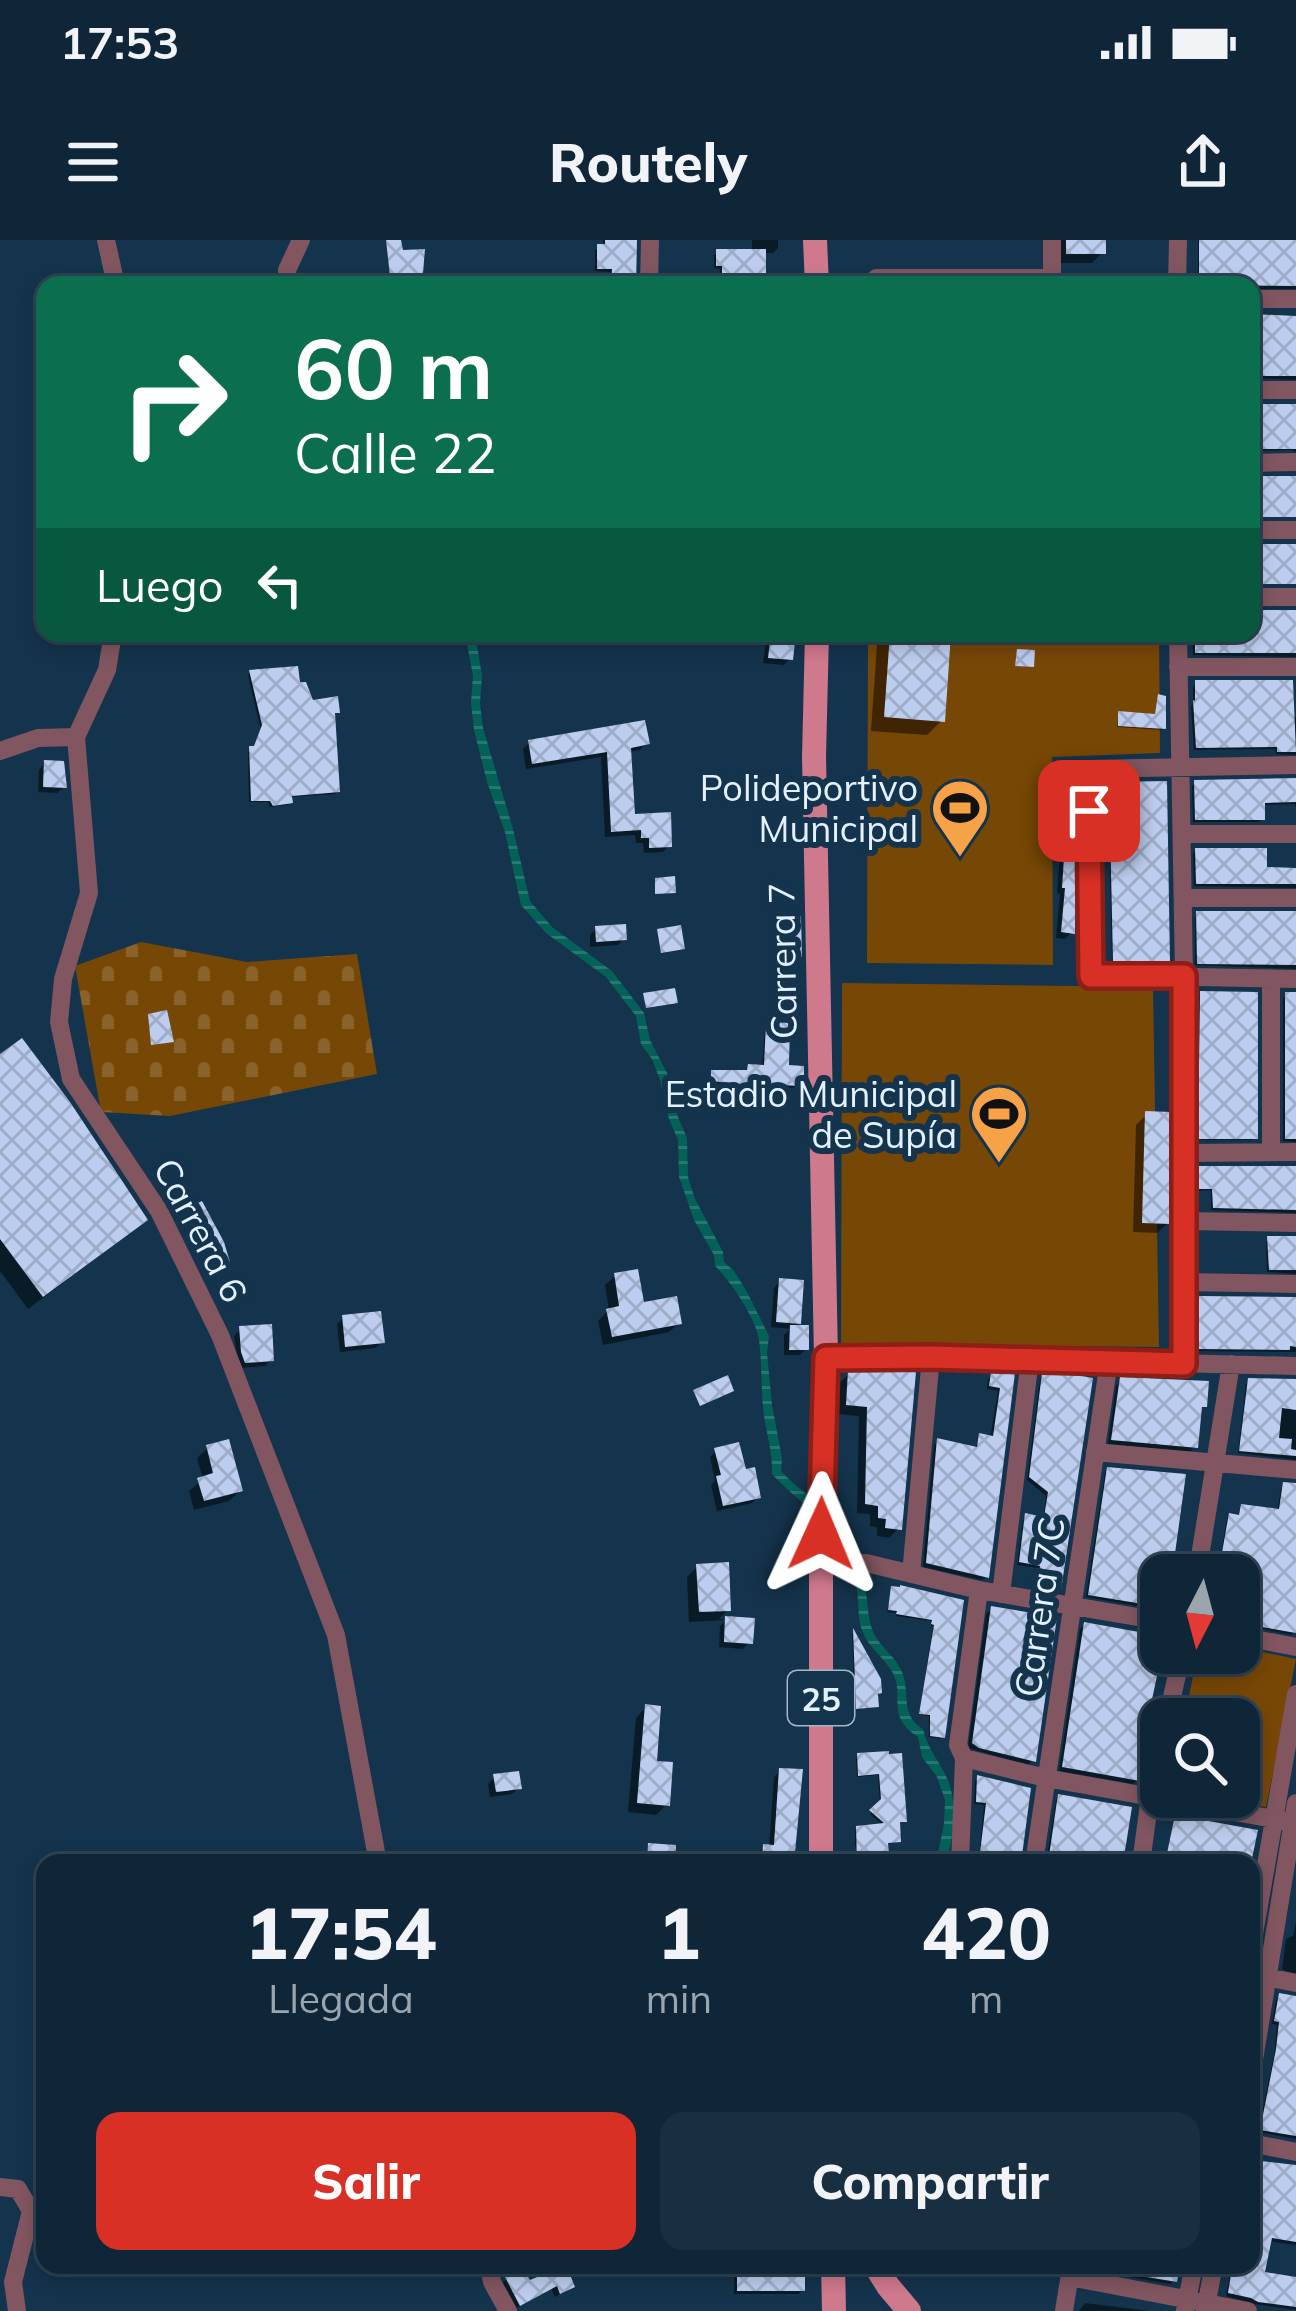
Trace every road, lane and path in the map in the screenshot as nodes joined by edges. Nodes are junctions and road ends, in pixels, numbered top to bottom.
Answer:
1 (106, 240) edge
2 (301, 240) edge
3 (650, 240) edge
4 (815, 240) edge
5 (1052, 240) edge
6 (1178, 240) edge
7 (114, 276) edge
8 (287, 276) edge
9 (649, 276) edge
10 (817, 276) edge
11 (1052, 276) edge
12 (1177, 276) edge
13 (1296, 298) edge
14 (1260, 299) edge
15 (1260, 389) edge
16 (1296, 390) edge
17 (1296, 462) edge
18 (1260, 463) edge
19 (1260, 530) edge
20 (1296, 530) edge
21 (1260, 597) edge
22 (1296, 597) edge
23 (112, 642) edge
24 (817, 642) edge
25 (1178, 642) edge
26 (1178, 667) junction
27 (1296, 667) edge
28 (76, 737) junction
29 (0, 751) edge
30 (1296, 765) edge
31 (1181, 768) junction
32 (1182, 834) junction
33 (1296, 834) edge
34 (1183, 898) junction
35 (1296, 898) edge
36 (1184, 976) junction
37 (1296, 979) edge
38 (1271, 980) junction
39 (1271, 1152) junction
40 (1296, 1152) edge
41 (1184, 1153) junction
42 (1185, 1221) junction
43 (1296, 1222) edge
44 (1186, 1282) junction
45 (1296, 1285) edge
46 (931, 1357) junction
47 (826, 1358) junction
48 (1030, 1359) junction
49 (1109, 1361) junction
50 (1184, 1364) junction
51 (1232, 1364) junction
52 (1296, 1366) edge
53 (1094, 1453) junction
54 (1217, 1465) junction
55 (1296, 1470) edge
56 (1201, 1554) edge
57 (828, 1561) junction
58 (910, 1574) junction
59 (979, 1590) junction
60 (1001, 1594) junction
61 (1073, 1606) junction
62 (1140, 1618) edge
63 (1260, 1640) edge
64 (1296, 1648) edge
65 (1296, 1694) edge
66 (961, 1751) junction
67 (1046, 1778) junction
68 (1140, 1795) edge
69 (1289, 1816) edge
70 (1147, 1818) edge
71 (376, 1854) edge
72 (821, 1854) edge
73 (960, 1854) edge
74 (1035, 1854) edge
75 (1142, 1854) edge
76 (1260, 1919) edge
77 (1260, 1976) edge
78 (1296, 1983) edge
79 (1260, 2145) edge
80 (1296, 2152) edge
81 (0, 2187) edge
82 (491, 2274) edge
83 (833, 2274) edge
84 (881, 2274) edge
85 (1070, 2274) edge
86 (1082, 2274) edge
87 (1194, 2274) edge
88 (1210, 2274) edge
89 (1196, 2306) edge
90 (17, 2311) edge
91 (508, 2311) edge
92 (834, 2311) edge
93 (909, 2311) edge
94 (1064, 2311) edge
95 (1248, 2311) edge

1 - 7 street
2 - 8 street
3 - 9 street
4 - 10 main road
5 - 11 street
6 - 12 street
13 - 14 street
15 - 16 street
17 - 18 street
19 - 20 street
21 - 22 street
23 - 28 street, Carrera 6
24 - 47 main road, Carrera 7 / 25
25 - 26 street
26 - 27 street
26 - 31 street
28 - 29 street
28 - 71 street, Carrera 6
30 - 31 street
31 - 32 street
31 - 36 street
32 - 33 street
32 - 34 street
34 - 35 street
34 - 36 street
36 - 38 street
36 - 41 street
37 - 38 street
38 - 39 street
39 - 40 street
39 - 41 street
41 - 42 street
42 - 43 street
42 - 44 street
44 - 45 street
44 - 50 street
46 - 47 street
46 - 48 street
46 - 58 street
47 - 57 main road, Carrera 7 / 25
48 - 49 street
48 - 60 street
49 - 50 street
49 - 53 street, Carrera 7C
50 - 51 street
51 - 52 street
51 - 54 street
53 - 54 street
53 - 61 street, Carrera 7C
54 - 55 street
54 - 56 street
57 - 58 street
57 - 72 main road, Carrera 7 / 25
58 - 59 street
59 - 60 street
59 - 66 street
60 - 61 street
61 - 62 street
61 - 67 street, Carrera 7C
63 - 64 street
65 - 69 street
66 - 67 street
66 - 73 street
67 - 68 street
67 - 74 street, Carrera 7C
69 - 76 street
69 - 77 street
70 - 75 street
77 - 78 street
79 - 80 street
81 - 90 street
82 - 91 street
83 - 92 main road
84 - 93 main road
85 - 94 street
86 - 89 street
87 - 89 street
88 - 89 street
89 - 95 street

